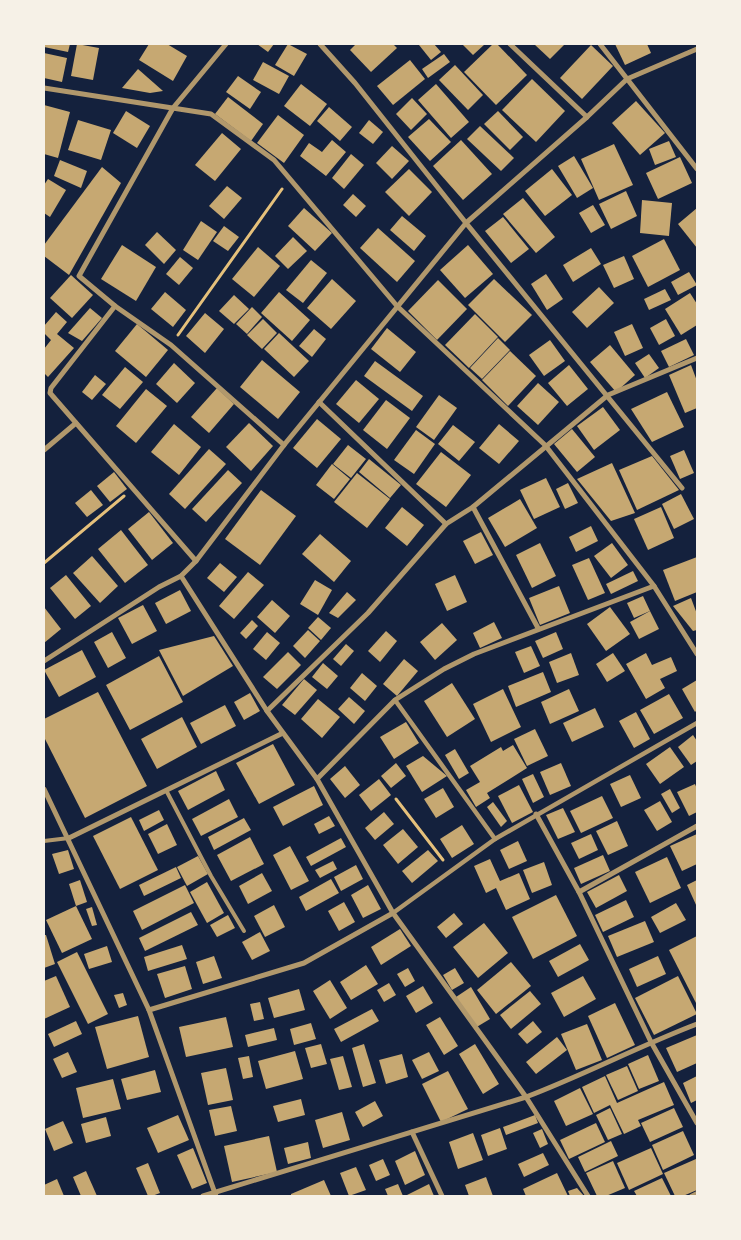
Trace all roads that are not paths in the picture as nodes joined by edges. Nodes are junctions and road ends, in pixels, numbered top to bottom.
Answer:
1 (226, 44) edge
2 (320, 44) edge
3 (510, 44) edge
4 (600, 44) edge
5 (697, 48) edge
6 (627, 79) junction
7 (44, 88) edge
8 (173, 108) junction
9 (587, 117) junction
10 (697, 169) edge
11 (466, 223) junction
12 (115, 306) junction
13 (397, 306) junction
14 (697, 358) edge
15 (608, 395) junction
16 (319, 402) junction
17 (76, 423) junction
18 (284, 445) junction
19 (545, 445) junction
20 (44, 450) edge
21 (682, 488) dead end
22 (472, 506) junction
23 (446, 524) junction
24 (196, 561) junction
25 (181, 576) junction
26 (654, 586) junction
27 (538, 628) junction
28 (697, 654) edge
29 (44, 660) edge
30 (395, 700) junction
31 (267, 711) junction
32 (697, 723) edge
33 (283, 733) junction
34 (317, 779) junction
35 (44, 790) edge
36 (167, 792) junction
37 (536, 814) junction
38 (697, 826) edge
39 (69, 838) junction
40 (495, 839) junction
41 (44, 840) edge
42 (579, 892) junction
43 (392, 913) junction
44 (244, 931) dead end
45 (149, 1010) junction
46 (697, 1024) edge
47 (652, 1042) junction
48 (526, 1098) junction
49 (697, 1124) edge
50 (412, 1132) junction
51 (697, 1193) edge
52 (215, 1195) edge
53 (204, 1196) edge
54 (442, 1196) edge
55 (588, 1196) edge
56 (691, 1196) edge

1 - 8 street
2 - 11 street
3 - 9 street
4 - 6 street
5 - 6 street
6 - 9 street
6 - 10 street
7 - 8 street
8 - 12 street
8 - 13 street
9 - 11 street
11 - 13 street
11 - 15 street
12 - 17 street
12 - 18 street
13 - 16 street
13 - 19 street
14 - 15 street
15 - 19 street
15 - 21 street
16 - 18 street
16 - 23 street
17 - 20 street
17 - 24 street
18 - 24 street
19 - 22 street
19 - 26 street
22 - 23 street
22 - 27 street
23 - 31 street
24 - 25 street
25 - 29 street
25 - 31 street
26 - 27 street
26 - 28 street
27 - 30 street
30 - 34 street
30 - 40 street
31 - 33 street
32 - 37 street
33 - 34 street
33 - 36 street
34 - 43 street
35 - 39 street
36 - 39 street
36 - 44 lane
37 - 40 street
37 - 42 street
38 - 42 street
39 - 41 lane
39 - 45 street
40 - 43 street
42 - 47 street
43 - 45 street
43 - 48 street
45 - 52 street
46 - 47 street
47 - 48 street
47 - 49 street
48 - 50 street
48 - 55 street
50 - 52 street
50 - 54 street
51 - 56 lane
52 - 53 street

